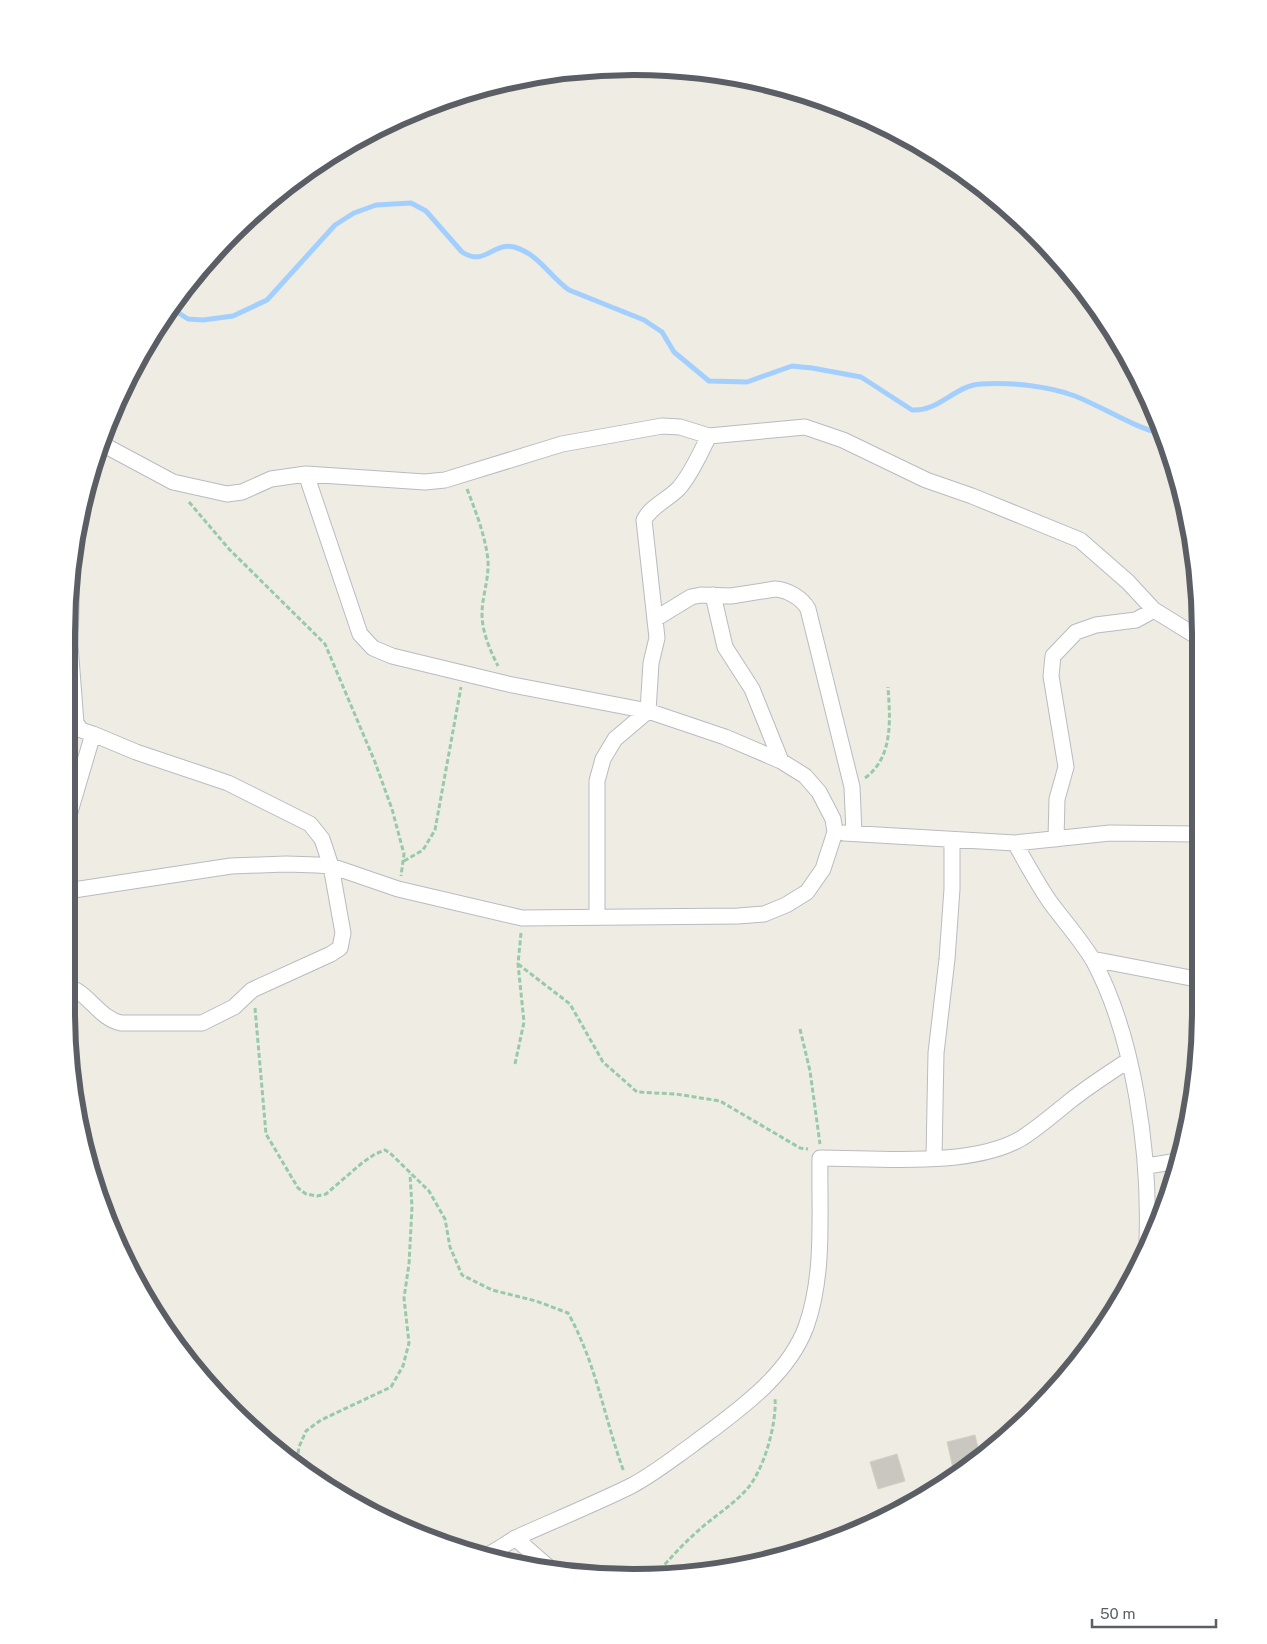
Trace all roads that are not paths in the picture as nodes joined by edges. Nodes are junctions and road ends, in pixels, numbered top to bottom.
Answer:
1 (709, 436) junction
2 (108, 447) edge
3 (306, 474) junction
4 (713, 595) junction
5 (1154, 610) junction
6 (655, 619) junction
7 (1192, 634) edge
8 (648, 711) junction
9 (75, 717) edge
10 (94, 734) junction
11 (781, 761) junction
12 (75, 796) edge
13 (835, 832) junction
14 (854, 833) junction
15 (1192, 834) edge
16 (1056, 839) junction
17 (952, 841) junction
18 (1015, 843) junction
19 (331, 866) junction
20 (75, 890) edge
21 (597, 916) junction
22 (1092, 959) junction
23 (1192, 978) edge
24 (75, 990) edge
25 (1129, 1060) junction
26 (934, 1158) junction
27 (1171, 1162) edge
28 (1147, 1166) junction
29 (1147, 1229) edge
30 (515, 1538) junction
31 (493, 1551) edge
32 (541, 1561) edge

1 - 3 street
1 - 5 street
1 - 6 street
2 - 3 street
3 - 8 street
4 - 6 street
4 - 11 street
4 - 14 street
5 - 7 street
5 - 16 street
6 - 8 street
8 - 11 street
8 - 21 street
9 - 10 street
10 - 12 street
10 - 19 street
11 - 13 street
13 - 14 street
13 - 21 street
14 - 17 street
15 - 16 street
16 - 18 street
17 - 18 street
17 - 26 street
18 - 22 street
19 - 20 street
19 - 21 street
19 - 24 street
22 - 23 street
22 - 25 street
25 - 26 street
25 - 28 street
26 - 30 street
27 - 28 street
28 - 29 street
30 - 31 street
30 - 32 street

